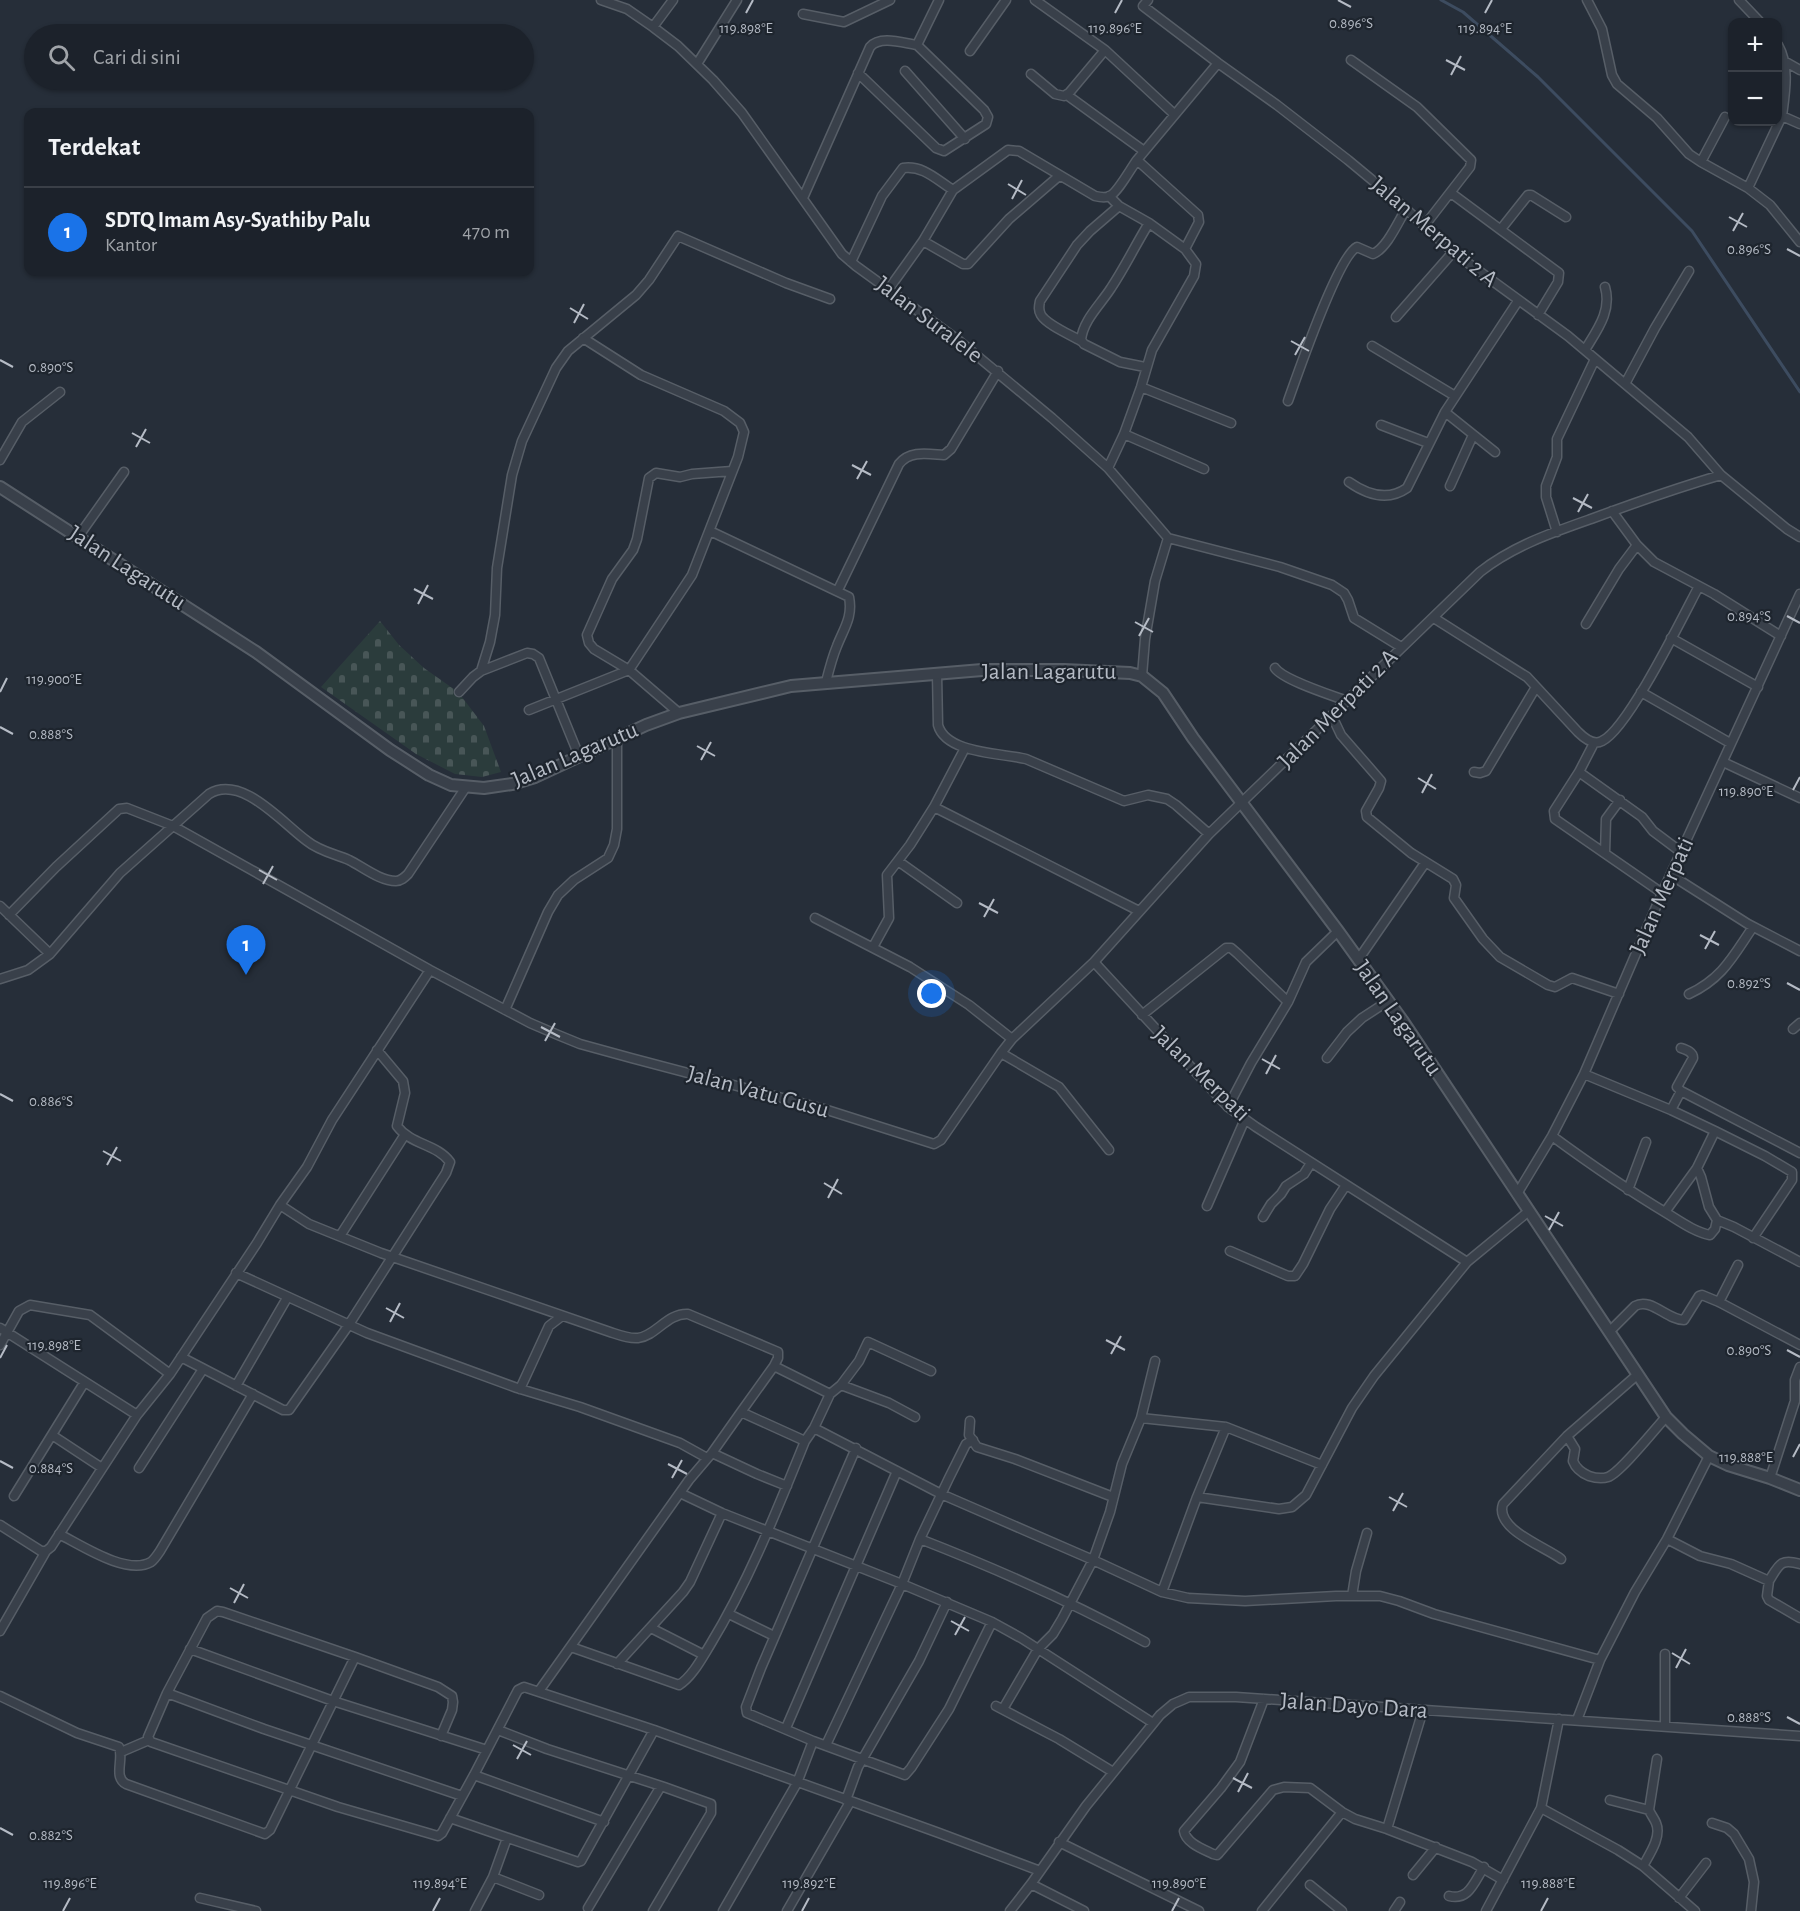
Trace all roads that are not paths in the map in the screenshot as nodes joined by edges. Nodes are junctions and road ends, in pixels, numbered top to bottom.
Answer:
1 (601, 0) edge
2 (673, 0) edge
3 (737, 0) edge
4 (870, 0) edge
5 (890, 0) edge
6 (939, 0) edge
7 (1006, 0) edge
8 (1035, 0) edge
9 (1148, 0) edge
10 (1587, 0) edge
11 (1739, 0) edge
12 (880, 5) junction
13 (803, 14) dead end
14 (1756, 18) edge
15 (653, 27) junction
16 (917, 45) junction
17 (1105, 50) junction
18 (970, 51) dead end
19 (1782, 56) edge
20 (1351, 60) dead end
21 (1784, 61) junction
22 (1218, 63) junction
23 (697, 64) junction
24 (1800, 70) edge
25 (905, 71) dead end
26 (858, 73) junction
27 (1031, 74) dead end
28 (1067, 95) junction
29 (1174, 114) junction
30 (1782, 116) joint
31 (1725, 117) dead end
32 (1800, 124) edge
33 (1777, 126) edge
34 (965, 139) junction
35 (1144, 152) junction
36 (1137, 160) junction
37 (1701, 162) junction
38 (1059, 176) junction
39 (1748, 188) junction
40 (953, 190) junction
41 (1451, 193) junction
42 (1110, 196) junction
43 (803, 198) junction
44 (1119, 206) junction
45 (1406, 209) junction
46 (1566, 217) dead end
47 (1149, 223) junction
48 (1425, 225) junction
49 (1501, 229) junction
50 (923, 241) junction
51 (1800, 242) edge
52 (1185, 249) junction
53 (1453, 252) junction
54 (851, 262) junction
55 (1689, 271) dead end
56 (1605, 287) dead end
57 (888, 290) junction
58 (830, 299) dead end
59 (1518, 301) junction
60 (1538, 315) junction
61 (1396, 317) dead end
62 (582, 338) junction
63 (1081, 341) junction
64 (1372, 346) dead end
65 (1585, 350) junction
66 (1595, 358) junction
67 (1145, 367) junction
68 (998, 372) junction
69 (1626, 384) junction
70 (1141, 387) junction
71 (60, 392) dead end
72 (1455, 396) junction
73 (1288, 401) dead end
74 (1445, 412) junction
75 (1231, 423) dead end
76 (1381, 425) dead end
77 (1124, 434) junction
78 (1473, 435) junction
79 (1428, 443) junction
80 (1495, 452) dead end
81 (0, 460) edge
82 (1108, 468) junction
83 (1204, 470) dead end
84 (732, 471) junction
85 (124, 472) dead end
86 (1721, 475) junction
87 (1348, 482) dead end
88 (1450, 486) dead end
89 (0, 488) edge
90 (1612, 511) junction
91 (710, 531) junction
92 (1557, 532) junction
93 (78, 537) junction
94 (1800, 537) edge
95 (1168, 538) junction
96 (1637, 546) junction
97 (1699, 586) junction
98 (838, 590) junction
99 (1800, 594) edge
100 (1434, 618) junction
101 (1586, 624) dead end
102 (1781, 636) junction
103 (1671, 638) junction
104 (1401, 647) junction
105 (1275, 668) dead end
106 (629, 670) junction
107 (481, 671) junction
108 (937, 674) junction
109 (1142, 676) junction
110 (826, 682) junction
111 (1536, 687) junction
112 (1758, 687) junction
113 (459, 692) dead end
114 (1641, 692) junction
115 (556, 700) junction
116 (1347, 701) junction
117 (529, 710) dead end
118 (679, 713) junction
119 (1332, 716) junction
120 (616, 739) junction
121 (1594, 743) junction
122 (1730, 743) junction
123 (965, 748) junction
124 (579, 756) junction
125 (1723, 762) junction
126 (1474, 772) dead end
127 (1579, 772) junction
128 (466, 787) junction
129 (1800, 798) edge
130 (1620, 800) junction
131 (1242, 803) junction
132 (934, 807) junction
133 (173, 826) junction
134 (1209, 834) junction
135 (1681, 852) junction
136 (1605, 853) junction
137 (898, 861) junction
138 (1425, 863) junction
139 (1671, 875) junction
140 (1662, 893) junction
141 (957, 903) dead end
142 (0, 906) edge
143 (1139, 911) junction
144 (9, 915) junction
145 (815, 918) dead end
146 (1753, 927) junction
147 (1338, 932) junction
148 (873, 947) junction
149 (1800, 951) edge
150 (50, 954) junction
151 (1358, 960) junction
152 (1095, 962) junction
153 (430, 970) junction
154 (0, 979) edge
155 (1619, 994) junction
156 (1689, 994) dead end
157 (1388, 1001) junction
158 (1288, 1002) junction
159 (505, 1010) junction
160 (1142, 1015) junction
161 (1012, 1040) junction
162 (1681, 1048) dead end
163 (377, 1050) junction
164 (1001, 1053) junction
165 (1327, 1058) dead end
166 (1584, 1074) junction
167 (1681, 1091) junction
168 (1228, 1107) junction
169 (1671, 1110) junction
170 (1245, 1119) junction
171 (1715, 1131) junction
172 (404, 1136) junction
173 (1552, 1136) junction
174 (1646, 1142) dead end
175 (1109, 1150) dead end
176 (1800, 1153) edge
177 (1311, 1163) junction
178 (1697, 1168) junction
179 (1346, 1185) junction
180 (1628, 1190) junction
181 (1517, 1194) junction
182 (280, 1205) junction
183 (1207, 1206) dead end
184 (1529, 1211) junction
185 (1665, 1212) junction
186 (1263, 1216) dead end
187 (1717, 1220) junction
188 (340, 1236) junction
189 (1753, 1238) junction
190 (1230, 1251) dead end
191 (393, 1257) junction
192 (1467, 1262) junction
193 (1800, 1262) edge
194 (1738, 1266) dead end
195 (236, 1274) junction
196 (287, 1298) junction
197 (1719, 1302) junction
198 (562, 1316) junction
199 (348, 1326) junction
200 (4, 1330) edge
201 (1610, 1331) junction
202 (0, 1345) edge
203 (1800, 1345) edge
204 (181, 1357) junction
205 (1155, 1361) dead end
206 (774, 1366) junction
207 (1800, 1367) edge
208 (203, 1369) junction
209 (931, 1371) dead end
210 (170, 1374) junction
211 (1637, 1375) junction
212 (84, 1383) junction
213 (842, 1385) junction
214 (236, 1386) junction
215 (520, 1389) junction
216 (253, 1394) junction
217 (830, 1394) junction
218 (741, 1412) junction
219 (137, 1415) junction
220 (915, 1417) dead end
221 (1666, 1417) junction
222 (1141, 1418) junction
223 (970, 1421) dead end
224 (1226, 1427) junction
225 (814, 1428) junction
226 (52, 1435) junction
227 (1567, 1436) junction
228 (973, 1440) junction
229 (805, 1441) junction
230 (856, 1448) junction
231 (709, 1456) junction
232 (1709, 1456) junction
233 (1322, 1465) junction
234 (102, 1468) junction
235 (139, 1468) dead end
236 (897, 1471) junction
237 (1770, 1478) junction
238 (787, 1485) junction
239 (1800, 1490) edge
240 (680, 1493) junction
241 (941, 1494) junction
242 (14, 1496) dead end
243 (1113, 1497) junction
244 (1197, 1497) junction
245 (722, 1514) junction
246 (0, 1525) edge
247 (767, 1532) junction
248 (1367, 1533) dead end
249 (59, 1534) junction
250 (920, 1539) junction
251 (1667, 1539) junction
252 (811, 1549) junction
253 (46, 1551) junction
254 (1561, 1559) dead end
255 (1093, 1560) junction
256 (1800, 1564) edge
257 (856, 1566) junction
258 (1769, 1581) junction
259 (902, 1584) junction
260 (1162, 1592) junction
261 (1352, 1596) junction
262 (947, 1602) junction
263 (1071, 1603) junction
264 (729, 1614) junction
265 (1800, 1618) edge
266 (992, 1622) junction
267 (651, 1628) junction
268 (0, 1631) edge
269 (774, 1636) junction
270 (1145, 1642) dead end
271 (571, 1647) junction
272 (190, 1649) junction
273 (1038, 1649) junction
274 (1665, 1654) dead end
275 (704, 1655) junction
276 (356, 1657) junction
277 (1600, 1660) junction
278 (617, 1664) junction
279 (539, 1691) junction
280 (167, 1694) junction
281 (0, 1696) edge
282 (1264, 1699) junction
283 (333, 1701) junction
284 (1424, 1710) junction
285 (1559, 1719) junction
286 (1577, 1720) junction
287 (1153, 1723) junction
288 (1665, 1726) junction
289 (786, 1728) junction
290 (498, 1730) junction
291 (654, 1730) junction
292 (441, 1736) junction
293 (1800, 1736) edge
294 (149, 1740) junction
295 (813, 1741) junction
296 (312, 1745) junction
297 (826, 1745) junction
298 (487, 1750) junction
299 (121, 1752) junction
300 (1657, 1759) dead end
301 (863, 1760) junction
302 (1113, 1772) junction
303 (474, 1775) junction
304 (629, 1776) junction
305 (797, 1783) junction
306 (661, 1786) junction
307 (289, 1790) junction
308 (462, 1796) junction
309 (1610, 1800) dead end
310 (848, 1801) junction
311 (1541, 1808) junction
312 (1649, 1810) junction
313 (1342, 1812) junction
314 (450, 1818) junction
315 (604, 1822) junction
316 (1712, 1823) dead end
317 (1387, 1829) junction
318 (507, 1838) junction
319 (1059, 1842) junction
320 (1436, 1848) junction
321 (1706, 1863) dead end
322 (1643, 1866) junction
323 (1484, 1867) junction
324 (1040, 1871) junction
325 (1413, 1875) dead end
326 (493, 1877) junction
327 (1503, 1880) junction
328 (1032, 1884) junction
329 (1310, 1885) dead end
330 (539, 1895) dead end
331 (1449, 1896) dead end
332 (200, 1898) dead end
333 (1679, 1898) junction
334 (1400, 1902) dead end
335 (588, 1908) dead end
336 (256, 1911) edge
337 (475, 1911) edge
338 (653, 1911) edge
339 (723, 1911) edge
340 (787, 1911) edge
341 (1010, 1911) edge
342 (1084, 1911) edge
343 (1199, 1911) edge
344 (1262, 1911) edge
345 (1342, 1911) edge
346 (1394, 1911) edge
347 (1486, 1911) edge
348 (1695, 1911) edge
349 (1751, 1911) edge

1 - 15 street, Jalan Suralele
2 - 15 street
3 - 23 street
4 - 12 street
5 - 12 street
6 - 16 street
7 - 18 street
8 - 17 street
9 - 22 street, Jalan Merpati 2 A
10 - 37 street
11 - 14 street
12 - 13 street
15 - 23 street, Jalan Suralele
16 - 26 street
16 - 34 street
17 - 28 street
17 - 29 street
19 - 21 street
20 - 41 street
21 - 24 street
21 - 30 street
22 - 29 street
22 - 45 street, Jalan Merpati 2 A
23 - 43 street, Jalan Suralele
25 - 34 street
26 - 34 street
26 - 43 street
27 - 28 street
28 - 35 street
29 - 35 street
30 - 32 street
31 - 37 street
33 - 39 street
35 - 36 street
36 - 42 street
36 - 52 street
37 - 39 street
38 - 40 street
38 - 42 street
38 - 50 street
39 - 51 street
40 - 50 street
40 - 54 street
41 - 48 street
41 - 49 street
42 - 44 street
43 - 54 street, Jalan Suralele
44 - 47 street
44 - 63 street
45 - 48 street, Jalan Merpati 2 A
45 - 73 street
46 - 49 street
47 - 52 street
47 - 63 street
48 - 53 street, Jalan Merpati 2 A
49 - 60 street
50 - 57 street
52 - 67 street
53 - 59 street, Jalan Merpati 2 A
53 - 61 street
54 - 57 street, Jalan Suralele
55 - 69 street
56 - 65 street
57 - 68 street, Jalan Suralele
58 - 62 street
59 - 60 street, Jalan Merpati 2 A
59 - 72 street
60 - 65 street, Jalan Merpati 2 A
62 - 84 street
62 - 107 street
63 - 67 street
64 - 72 street
65 - 66 street, Jalan Merpati 2 A
66 - 69 street, Jalan Merpati 2 A
66 - 92 street
67 - 70 street
68 - 82 street, Jalan Suralele
68 - 98 street
69 - 86 street, Jalan Merpati 2 A
70 - 75 street
70 - 77 street
71 - 81 street
72 - 74 street
74 - 78 street
74 - 79 street
76 - 79 street
77 - 82 street
77 - 83 street
78 - 80 street
78 - 88 street
79 - 87 street
82 - 95 street, Jalan Suralele
84 - 91 street
84 - 106 street
85 - 93 street
86 - 90 street, Jalan Merpati 2 A
86 - 94 street, Jalan Merpati 2 A
89 - 93 street, Jalan Lagarutu
90 - 92 street, Jalan Merpati 2 A
90 - 96 street
91 - 98 street
91 - 106 street
92 - 100 street, Jalan Merpati 2 A
93 - 128 street, Jalan Lagarutu
95 - 104 street
95 - 109 street
96 - 97 street
96 - 101 street
97 - 102 street
97 - 103 street
98 - 110 street
99 - 102 street, Jalan Merpati
100 - 104 street, Jalan Merpati 2 A
100 - 111 street
102 - 112 street, Jalan Merpati
103 - 112 street
103 - 114 street
104 - 116 street, Jalan Merpati 2 A
105 - 116 street
106 - 115 street
106 - 118 street
107 - 113 street
107 - 115 street
108 - 109 street, Jalan Lagarutu
108 - 110 street, Jalan Lagarutu
108 - 123 street
109 - 131 street, Jalan Lagarutu
110 - 118 street, Jalan Lagarutu
111 - 121 street
111 - 126 street
112 - 122 street, Jalan Merpati
114 - 121 street
114 - 122 street
115 - 117 street
115 - 124 street
116 - 119 street, Jalan Merpati 2 A
118 - 120 street, Jalan Lagarutu
119 - 131 street, Jalan Merpati 2 A
119 - 138 street
120 - 124 street, Jalan Lagarutu
120 - 159 street
121 - 127 street
122 - 125 street, Jalan Merpati
123 - 132 street
123 - 134 street
124 - 128 street, Jalan Lagarutu
125 - 129 street
125 - 135 street, Jalan Merpati
127 - 130 street
127 - 136 street
128 - 133 street
130 - 135 street
130 - 136 street
131 - 134 street, Jalan Vatu Gusu
131 - 147 street, Jalan Lagarutu
132 - 137 street
132 - 143 street
133 - 144 street, Jalan Vatu Gusu
133 - 150 street
133 - 153 street, Jalan Vatu Gusu
134 - 143 street, Jalan Vatu Gusu
135 - 139 street, Jalan Merpati
136 - 140 street
137 - 141 street
137 - 148 street
138 - 151 street
138 - 155 street
139 - 140 street, Jalan Merpati
139 - 146 street
140 - 155 street, Jalan Merpati
142 - 144 street
143 - 152 street, Jalan Vatu Gusu
144 - 150 street
145 - 148 street
146 - 149 street
146 - 156 street
147 - 151 street, Jalan Lagarutu
147 - 158 street
148 - 161 street
150 - 154 street
151 - 157 street, Jalan Lagarutu
152 - 160 street, Jalan Merpati
152 - 161 street, Jalan Vatu Gusu
153 - 159 street, Jalan Vatu Gusu
153 - 163 street
155 - 166 street, Jalan Merpati
157 - 165 street
157 - 181 street, Jalan Lagarutu
158 - 160 street
158 - 168 street
159 - 164 street, Jalan Vatu Gusu
160 - 168 street, Jalan Merpati
161 - 164 street, Jalan Vatu Gusu
162 - 167 street
163 - 172 street
163 - 182 street
164 - 175 street
166 - 169 street
166 - 173 street, Jalan Merpati
167 - 169 street
167 - 176 street
168 - 170 street, Jalan Merpati
169 - 171 street
170 - 177 street, Jalan Merpati
170 - 183 street
171 - 178 street
171 - 189 street
172 - 188 street
172 - 191 street
173 - 180 street
173 - 181 street, Jalan Merpati
174 - 180 street
177 - 179 street, Jalan Merpati
177 - 186 street
178 - 185 street
178 - 187 street
179 - 190 street
179 - 192 street, Jalan Merpati
180 - 185 street
181 - 184 street, Jalan Lagarutu
182 - 188 street
182 - 195 street
184 - 192 street
184 - 201 street, Jalan Lagarutu
185 - 187 street
187 - 189 street
188 - 191 street
189 - 193 street
191 - 198 street
191 - 199 street
192 - 233 street
194 - 197 street
195 - 196 street
195 - 204 street
196 - 199 street
196 - 214 street
197 - 201 street
197 - 203 street
198 - 206 street
198 - 215 street
199 - 215 street
199 - 216 street
200 - 202 street
200 - 210 street
200 - 212 street
201 - 211 street, Jalan Lagarutu
204 - 208 street
204 - 210 street
205 - 222 street
206 - 217 street
206 - 218 street
207 - 237 street
208 - 214 street
208 - 235 street
209 - 213 street
210 - 219 street
211 - 221 street, Jalan Lagarutu
211 - 227 street
212 - 219 street
212 - 226 street
213 - 217 street
213 - 220 street
214 - 216 street
215 - 231 street
216 - 249 street
217 - 225 street
218 - 229 street
218 - 231 street
219 - 234 street
221 - 227 street
221 - 232 street, Jalan Lagarutu
222 - 224 street
222 - 243 street
223 - 228 street
224 - 233 street
224 - 244 street
225 - 229 street
225 - 230 street
226 - 234 street
226 - 242 street
227 - 254 street
228 - 241 street
228 - 243 street
229 - 238 street
230 - 236 street
230 - 252 street
231 - 238 street
231 - 240 street
232 - 237 street, Jalan Lagarutu
232 - 251 street
233 - 244 street
234 - 249 street
236 - 241 street
236 - 257 street
237 - 239 street, Jalan Lagarutu
238 - 247 street
240 - 245 street
240 - 271 street
241 - 250 street
241 - 255 street
243 - 255 street
244 - 260 street
245 - 247 street
245 - 267 street
246 - 253 street
247 - 252 street
247 - 264 street
248 - 261 street
249 - 253 street
250 - 259 street
250 - 263 street
251 - 258 street
251 - 277 street
252 - 257 street
252 - 269 street
253 - 268 street
255 - 260 street
255 - 263 street
256 - 258 street
257 - 259 street
257 - 289 street
258 - 265 street
259 - 262 street
259 - 297 street
260 - 261 street
261 - 277 street
262 - 266 street
262 - 301 street
263 - 270 street
263 - 273 street
264 - 269 street
264 - 275 street
266 - 273 street
266 - 301 street
267 - 275 street
267 - 278 street
269 - 289 street
271 - 278 street
271 - 279 street
272 - 276 street
272 - 280 street
272 - 283 street
273 - 287 street
273 - 302 street
274 - 288 street
275 - 278 street
276 - 283 street
276 - 292 street
277 - 286 street
279 - 290 street
279 - 291 street
280 - 294 street
280 - 296 street
281 - 299 street
282 - 284 street, Jalan Dayo Dara
282 - 287 street, Jalan Dayo Dara
282 - 313 street
283 - 292 street
283 - 296 street
284 - 285 street, Jalan Dayo Dara
284 - 317 street
285 - 286 street, Jalan Dayo Dara
285 - 311 street
286 - 288 street, Jalan Dayo Dara
287 - 302 street, Jalan Dayo Dara
288 - 293 street, Jalan Dayo Dara
289 - 295 street
290 - 298 street
290 - 304 street
291 - 304 street
291 - 305 street
292 - 298 street
294 - 299 street
294 - 307 street
295 - 297 street
295 - 305 street
296 - 307 street
296 - 308 street
297 - 301 street
298 - 303 street
299 - 307 street
300 - 312 street
301 - 310 street
302 - 319 street, Jalan Dayo Dara
303 - 308 street
303 - 315 street
304 - 306 street
304 - 315 street
305 - 310 street
305 - 339 street
306 - 335 street
306 - 338 street
307 - 314 street
308 - 314 street
309 - 312 street
310 - 324 street
310 - 340 street
311 - 322 street
311 - 327 street
312 - 322 street
313 - 317 street
313 - 344 street
314 - 318 street
315 - 318 street
316 - 349 street
317 - 320 street
318 - 326 street
319 - 324 street, Jalan Dayo Dara
319 - 343 street
320 - 323 street
320 - 325 street
321 - 333 street
322 - 333 street
323 - 327 street
323 - 331 street
324 - 328 street, Jalan Dayo Dara
326 - 330 street
326 - 337 street
327 - 347 street
328 - 341 street, Jalan Dayo Dara
328 - 342 street
329 - 345 street
332 - 336 street
333 - 348 street
334 - 346 street

